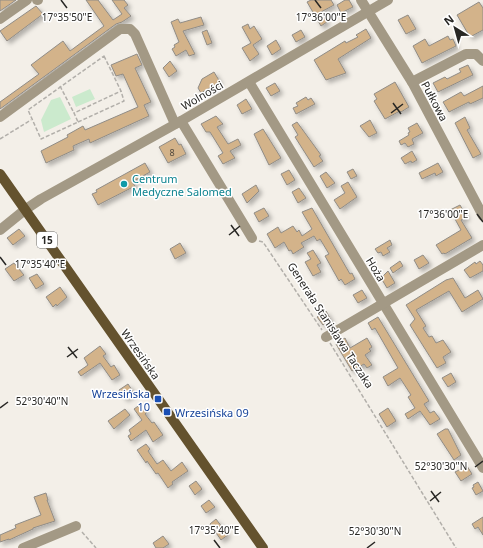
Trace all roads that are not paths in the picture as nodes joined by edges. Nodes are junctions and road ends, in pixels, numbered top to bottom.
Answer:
1 (27, 0) edge
2 (361, 0) edge
3 (388, 0) edge
4 (369, 12) junction
5 (0, 19) edge
6 (483, 61) edge
7 (249, 82) junction
8 (412, 82) junction
9 (0, 117) edge
10 (178, 123) junction
11 (0, 174) edge
12 (26, 209) junction
13 (483, 216) edge
14 (0, 230) edge
15 (252, 238) road end
16 (483, 245) edge
17 (383, 304) junction
18 (326, 337) road end
19 (483, 468) edge
20 (76, 526) road end
21 (23, 548) edge
22 (263, 548) edge

1 - 5 street
2 - 4 street, Pułkowa
3 - 4 street, Wolności
4 - 7 street, Wolności
4 - 8 street, Pułkowa
6 - 8 street
7 - 10 street, Wolności
7 - 17 street, Hoża
8 - 13 street, Pułkowa
9 - 10 street
10 - 12 street, Wolności
10 - 15 street
11 - 12 main road, Wrzesińska / 15
12 - 14 street, Wolności
12 - 22 main road, Wrzesińska / 15
16 - 17 street
17 - 18 street
17 - 19 street, Hoża
20 - 21 street

